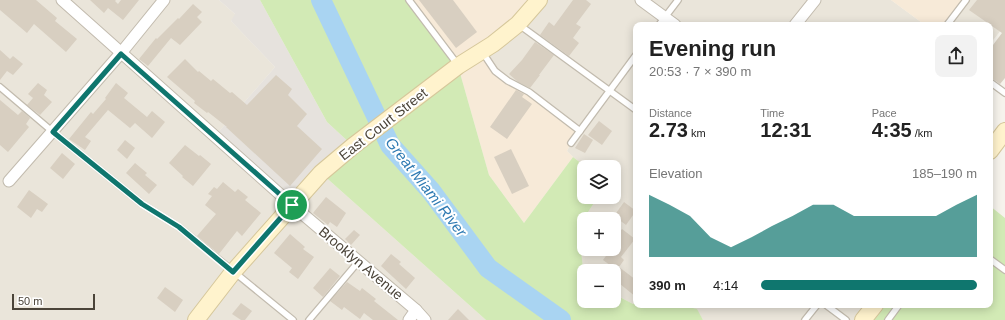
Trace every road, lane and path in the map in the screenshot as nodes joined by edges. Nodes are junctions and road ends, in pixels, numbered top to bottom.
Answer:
1 (62, 0) edge
2 (164, 0) edge
3 (409, 0) edge
4 (539, 0) edge
5 (641, 0) edge
6 (678, 0) edge
7 (815, 0) edge
8 (966, 0) edge
9 (662, 21) edge
10 (798, 22) edge
11 (949, 22) edge
12 (518, 24) junction
13 (481, 51) junction
14 (121, 54) junction
15 (633, 59) edge
16 (458, 66) junction
17 (993, 84) edge
18 (0, 87) edge
19 (609, 91) junction
20 (1005, 93) edge
21 (633, 108) edge
22 (580, 131) junction
23 (1005, 131) edge
24 (53, 132) junction
25 (571, 143) dead end
26 (993, 147) edge
27 (9, 181) dead end
28 (292, 205) junction
29 (359, 261) junction
30 (993, 261) edge
31 (1005, 270) edge
32 (233, 272) junction
33 (815, 308) edge
34 (830, 308) edge
35 (873, 308) edge
36 (897, 308) edge
37 (416, 310) junction
38 (196, 320) edge
39 (293, 320) edge
40 (309, 320) edge
41 (409, 320) edge
42 (425, 320) edge
43 (805, 320) edge
44 (846, 320) edge
45 (863, 320) edge
46 (888, 320) edge

1 - 14 street, Brooklyn Avenue
2 - 14 street
3 - 16 lane
4 - 12 main road, East Court Street
5 - 9 street
6 - 9 lane
7 - 10 street
8 - 11 lane
12 - 13 main road, East Court Street
12 - 19 lane
13 - 16 main road, East Court Street
13 - 22 lane
14 - 24 street
14 - 28 street, Brooklyn Avenue
15 - 19 lane
16 - 28 main road, East Court Street
17 - 20 lane
18 - 24 lane
19 - 21 lane
19 - 22 lane
22 - 25 lane
23 - 26 main road
24 - 27 street
24 - 32 lane
28 - 29 street, Brooklyn Avenue
28 - 32 main road, East Court Street
29 - 37 street, Brooklyn Avenue
29 - 40 lane
30 - 31 lane
32 - 38 main road, East Court Street
32 - 39 lane
33 - 43 lane
34 - 44 lane
35 - 45 main road
36 - 46 lane
37 - 41 street
37 - 42 street, Brooklyn Avenue

